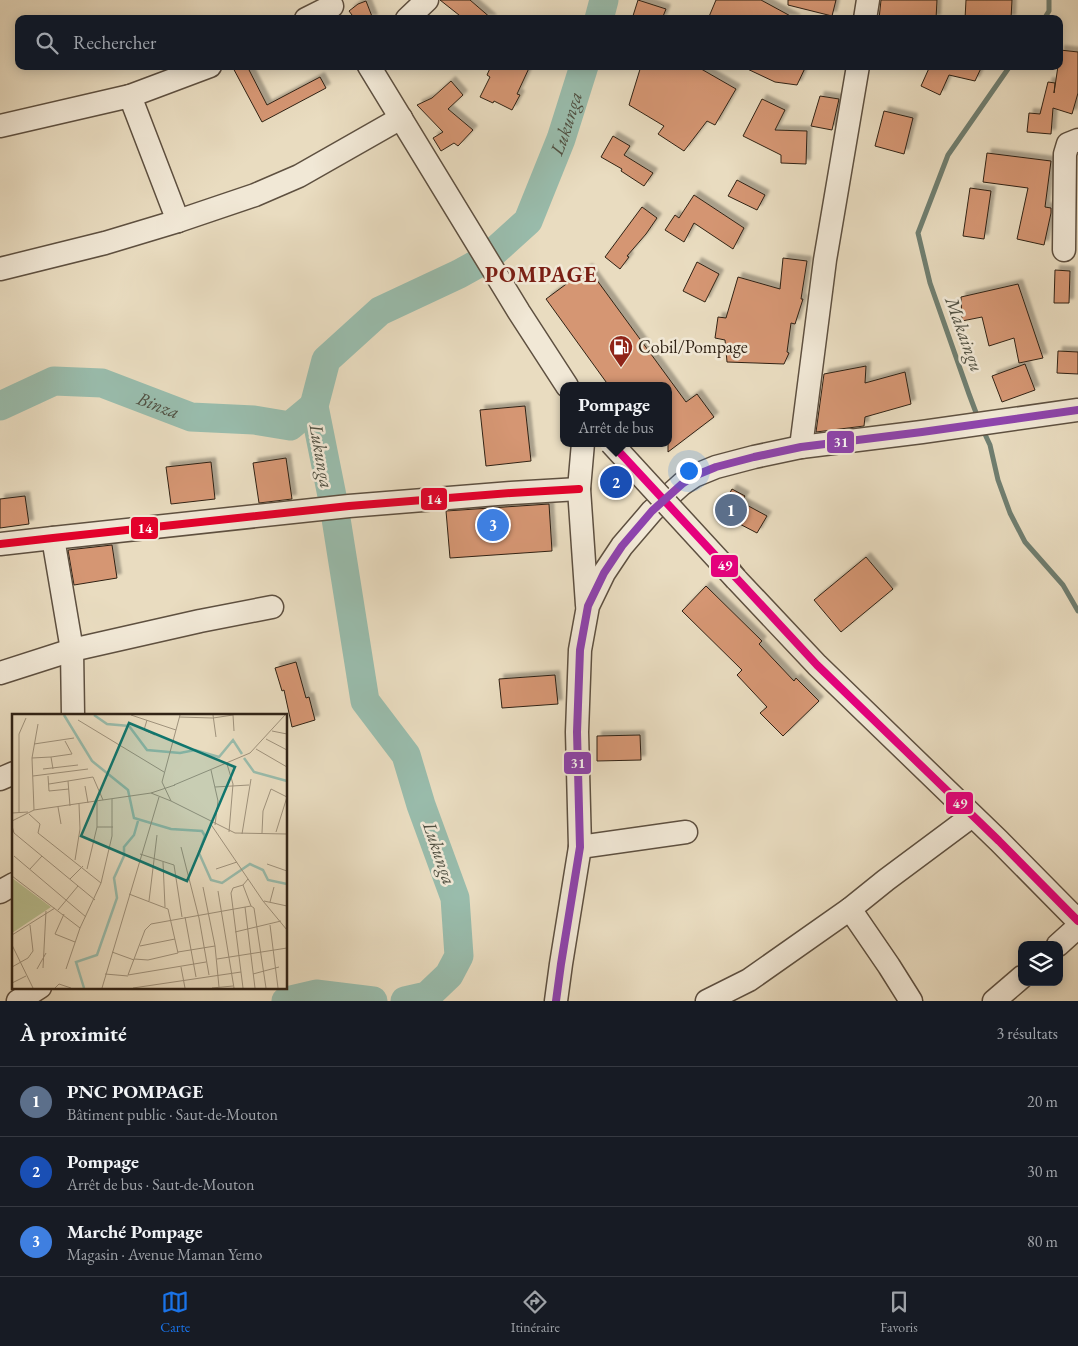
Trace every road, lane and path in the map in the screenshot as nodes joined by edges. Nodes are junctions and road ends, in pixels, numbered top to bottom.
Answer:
1 (426, 0) edge
2 (868, 0) edge
3 (334, 8) edge
4 (316, 15) edge
5 (411, 15) edge
6 (866, 15) edge
7 (199, 70) edge
8 (371, 70) edge
9 (857, 70) edge
10 (130, 96) junction
11 (401, 118) junction
12 (0, 126) edge
13 (1078, 140) edge
14 (178, 222) junction
15 (1064, 250) dead end
16 (0, 269) edge
17 (565, 382) edge
18 (1078, 410) edge
19 (583, 447) edge
20 (615, 447) edge
21 (615, 447) edge
22 (801, 447) junction
23 (579, 489) junction
24 (662, 501) junction
25 (53, 538) junction
26 (0, 544) edge
27 (736, 579) junction
28 (588, 606) junction
29 (272, 607) dead end
30 (72, 650) junction
31 (0, 673) edge
32 (73, 714) edge
33 (12, 773) edge
34 (0, 779) edge
35 (972, 816) junction
36 (686, 832) dead end
37 (580, 847) junction
38 (12, 885) edge
39 (0, 892) edge
40 (850, 909) junction
41 (1078, 921) edge
42 (1078, 927) edge
43 (1062, 941) edge
44 (561, 964) junction
45 (1018, 980) edge
46 (38, 988) edge
47 (18, 1001) edge
48 (541, 1001) edge
49 (556, 1001) edge
50 (707, 1001) edge
51 (911, 1001) edge
52 (994, 1001) edge

1 - 5 street
2 - 6 street
3 - 4 street
7 - 10 street
8 - 11 street
9 - 22 street
10 - 12 street
10 - 14 street
11 - 14 street
11 - 17 street
13 - 15 street
14 - 16 street
18 - 22 street
19 - 23 street
20 - 24 street
21 - 27 street, bridge
22 - 24 street
23 - 25 street
23 - 28 street
24 - 27 street
24 - 28 street
25 - 26 street
25 - 30 street
27 - 35 street
28 - 37 street
29 - 30 street
30 - 31 street
30 - 32 street
33 - 34 street
35 - 40 street
35 - 41 street
36 - 37 street
37 - 44 street
38 - 39 street
40 - 50 street
40 - 51 street
42 - 43 street
44 - 48 street
44 - 49 street
45 - 52 street
46 - 47 street

